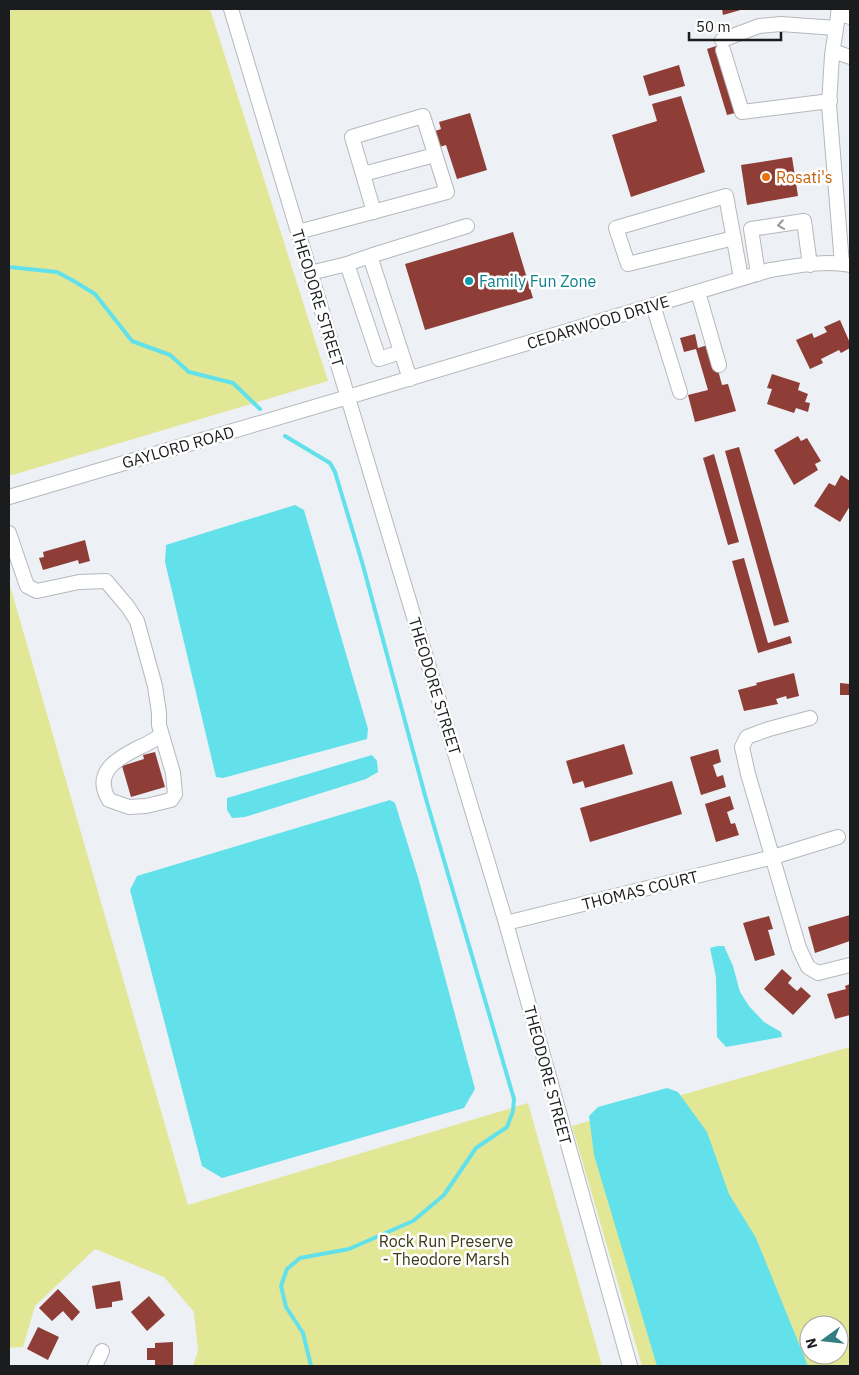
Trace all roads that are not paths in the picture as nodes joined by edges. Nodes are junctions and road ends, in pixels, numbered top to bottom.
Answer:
1 (231, 9) edge
2 (843, 13) edge
3 (836, 28) junction
4 (833, 51) junction
5 (850, 57) edge
6 (830, 101) junction
7 (435, 155) junction
8 (363, 174) junction
9 (374, 212) junction
10 (844, 224) edge
11 (467, 226) dead end
12 (298, 232) junction
13 (734, 238) junction
14 (370, 256) junction
15 (348, 264) junction
16 (846, 264) edge
17 (810, 265) junction
18 (310, 273) junction
19 (758, 274) junction
20 (741, 278) junction
21 (698, 292) junction
22 (653, 305) junction
23 (401, 352) junction
24 (719, 365) dead end
25 (410, 378) junction
26 (680, 392) dead end
27 (348, 397) junction
28 (9, 497) edge
29 (9, 533) edge
30 (810, 718) dead end
31 (161, 736) junction
32 (838, 837) dead end
33 (773, 857) junction
34 (506, 923) junction
35 (850, 965) edge
36 (102, 1351) dead end
37 (95, 1366) edge
38 (630, 1366) edge

1 - 12 street, THEODORE STREET
2 - 3 street
3 - 4 street
3 - 6 street
4 - 5 street
4 - 6 street
6 - 10 street
7 - 8 street
7 - 8 street
7 - 9 street
8 - 9 street
9 - 12 street
10 - 16 street
11 - 14 street
12 - 18 street, THEODORE STREET
13 - 13 street
13 - 20 street
14 - 15 street
14 - 23 street
15 - 18 street
15 - 23 street
16 - 17 street, CEDARWOOD DRIVE
17 - 19 street, CEDARWOOD DRIVE
17 -> 19 street
18 - 27 street, THEODORE STREET
19 - 20 street, CEDARWOOD DRIVE
20 - 21 street, CEDARWOOD DRIVE
21 - 22 street, CEDARWOOD DRIVE
21 - 24 street
22 - 25 street, CEDARWOOD DRIVE
22 - 26 street
23 - 25 street
25 - 27 street, CEDARWOOD DRIVE
27 - 28 street, GAYLORD ROAD
27 - 34 street, THEODORE STREET
29 - 31 street
30 - 33 street
31 - 31 street
32 - 33 street, THOMAS COURT
33 - 34 street, THOMAS COURT
33 - 35 street
34 - 38 street, THEODORE STREET
36 - 37 street

